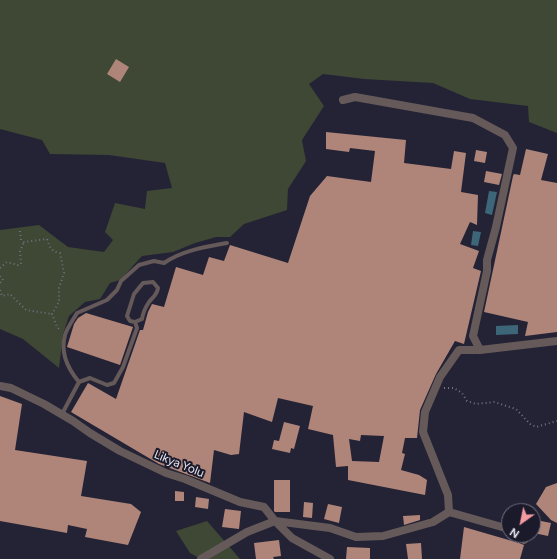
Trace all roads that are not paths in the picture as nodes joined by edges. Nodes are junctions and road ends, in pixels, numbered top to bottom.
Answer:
1 (343, 100) dead end
2 (227, 243) dead end
3 (136, 322) junction
4 (557, 341) edge
5 (480, 350) junction
6 (79, 382) junction
7 (0, 386) edge
8 (62, 414) junction
9 (449, 512) junction
10 (275, 521) junction
11 (501, 528) edge
12 (201, 559) edge
13 (330, 559) edge

1 - 5 street
2 - 6 lane
3 - 3 lane
3 - 6 lane
4 - 5 street
5 - 9 street
6 - 8 lane
7 - 8 street, Likya Yolu
8 - 10 street, Likya Yolu
9 - 10 street
9 - 11 street
10 - 12 street
10 - 13 street, Likya Yolu

